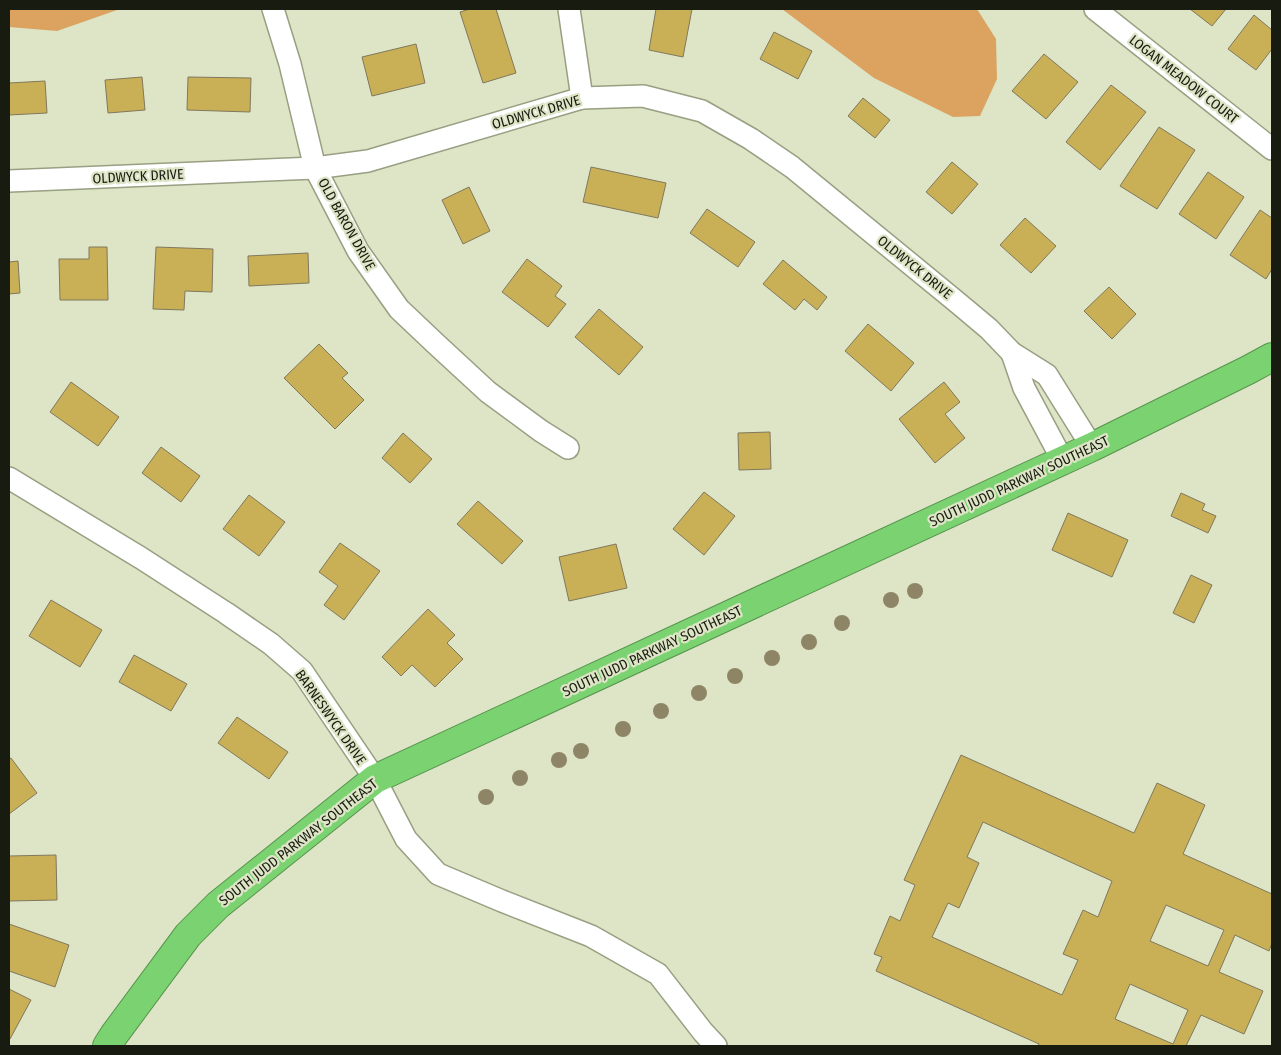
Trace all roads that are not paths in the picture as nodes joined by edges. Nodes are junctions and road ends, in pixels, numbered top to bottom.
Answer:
1 (273, 9) edge
2 (569, 9) edge
3 (1095, 9) edge
4 (582, 98) junction
5 (1272, 149) edge
6 (315, 168) junction
7 (9, 181) edge
8 (1012, 353) junction
9 (1272, 357) edge
10 (1092, 447) junction
11 (568, 448) dead end
12 (1063, 461) junction
13 (9, 478) edge
14 (375, 779) junction
15 (107, 1046) edge
16 (716, 1046) edge

1 - 6 street, OLD BARON DRIVE
2 - 4 street
3 - 5 street, LOGAN MEADOW COURT
4 - 6 street, OLDWYCK DRIVE
4 - 8 street, OLDWYCK DRIVE
6 - 7 street, OLDWYCK DRIVE
6 - 11 street, OLD BARON DRIVE
8 - 10 street, OLDWYCK DRIVE
8 - 12 street, OLDWYCK DRIVE
9 - 10 highway, SOUTH JUDD PARKWAY SOUTHEAST
10 - 12 highway, SOUTH JUDD PARKWAY SOUTHEAST
12 - 14 highway, SOUTH JUDD PARKWAY SOUTHEAST
13 - 14 street, BARNESWYCK DRIVE
14 - 15 highway, SOUTH JUDD PARKWAY SOUTHEAST
14 - 16 street, BARNESWYCK DRIVE

